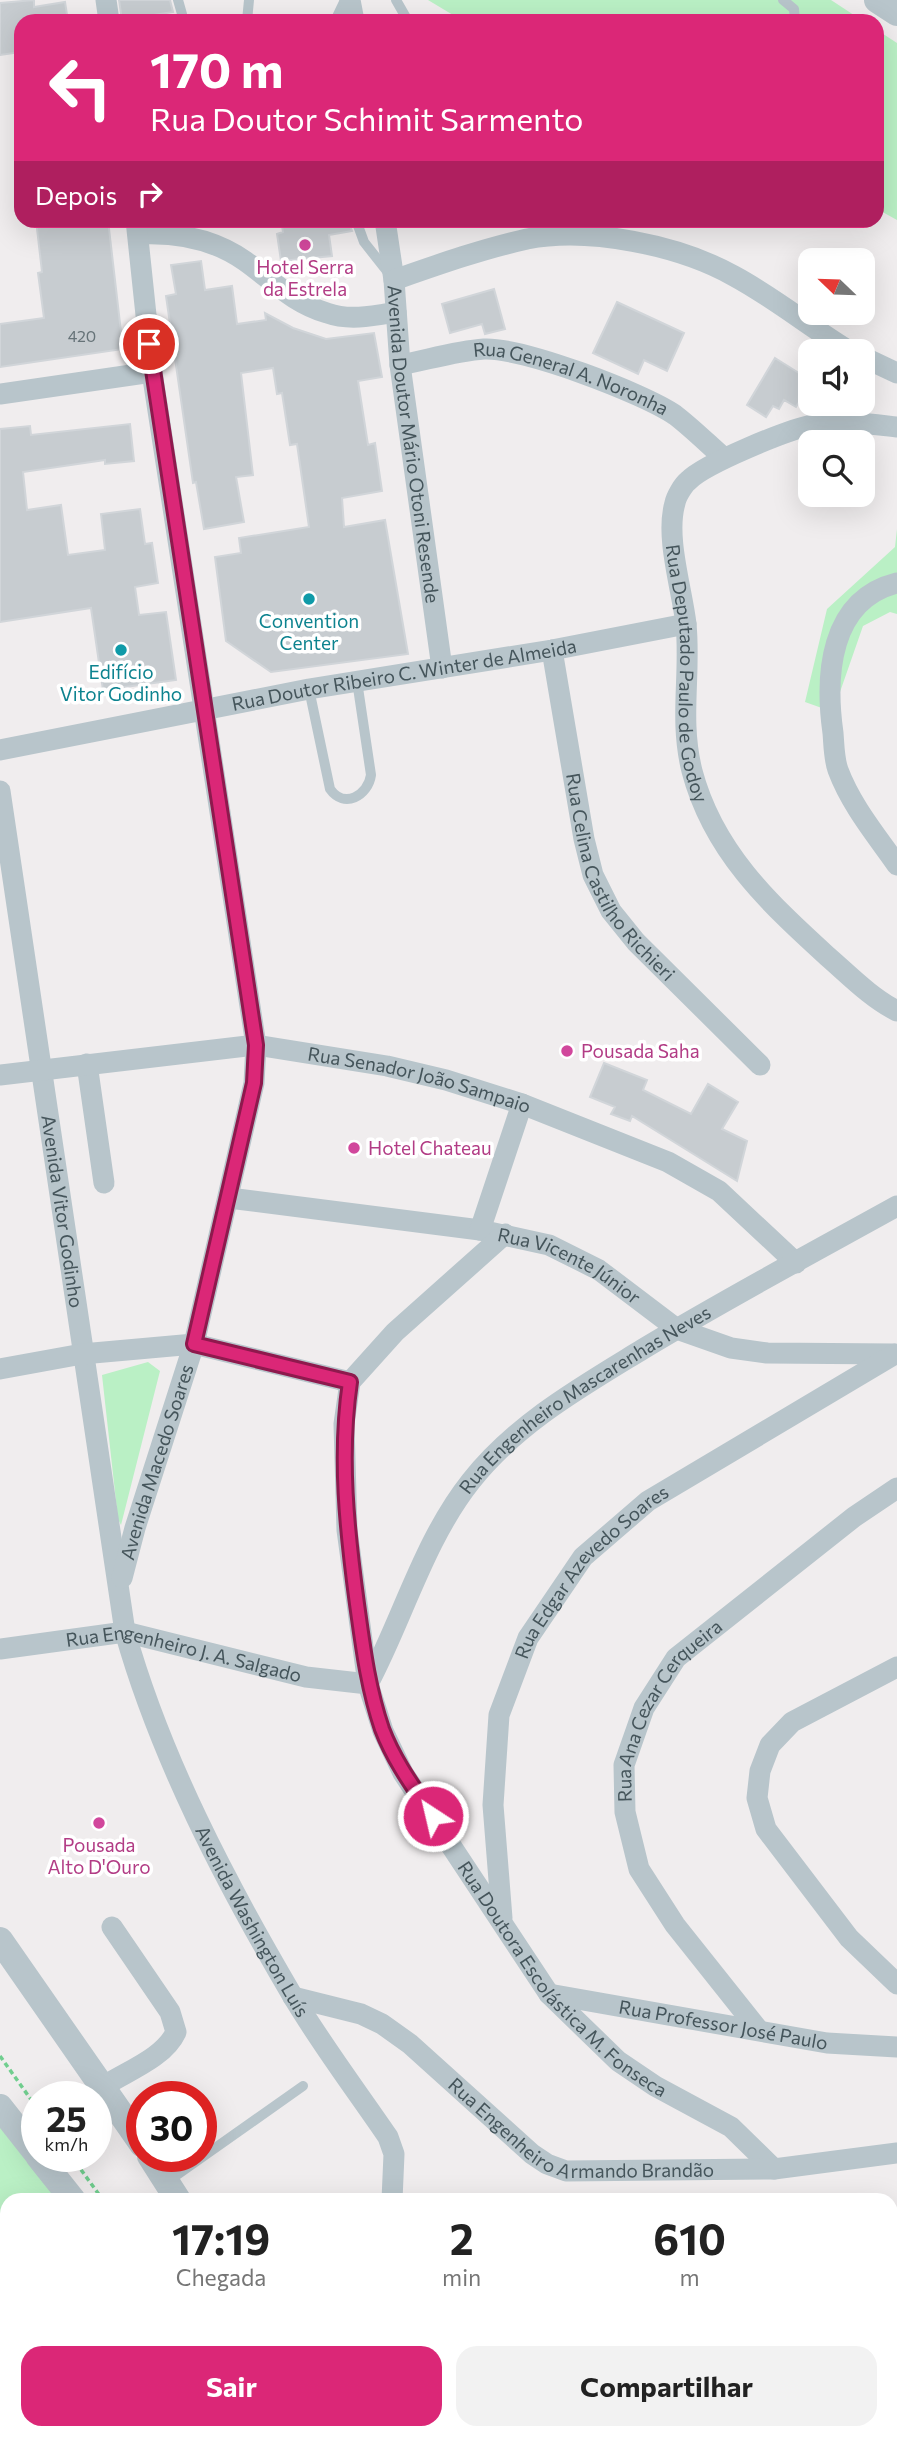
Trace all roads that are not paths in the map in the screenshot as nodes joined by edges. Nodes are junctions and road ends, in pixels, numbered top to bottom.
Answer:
1 (178, 0) edge
2 (783, 0) edge
3 (877, 0) edge
4 (182, 13) dead end
5 (897, 13) edge
6 (794, 14) edge
7 (137, 228) edge
8 (162, 228) edge
9 (359, 228) edge
10 (387, 228) edge
11 (571, 228) edge
12 (394, 280) junction
13 (396, 313) junction
14 (830, 339) edge
15 (875, 363) edge
16 (400, 365) junction
17 (152, 372) junction
18 (897, 373) edge
19 (0, 394) edge
20 (897, 428) edge
21 (723, 458) junction
22 (897, 583) edge
23 (686, 624) junction
24 (551, 650) junction
25 (442, 668) junction
26 (357, 681) junction
27 (309, 689) junction
28 (206, 711) junction
29 (0, 750) edge
30 (0, 791) edge
31 (897, 865) edge
32 (897, 1012) edge
33 (256, 1045) junction
34 (87, 1064) junction
35 (760, 1065) dead end
36 (40, 1069) junction
37 (0, 1075) edge
38 (522, 1104) junction
39 (104, 1183) dead end
40 (229, 1198) junction
41 (897, 1206) edge
42 (480, 1230) junction
43 (505, 1234) junction
44 (796, 1263) junction
45 (677, 1329) junction
46 (194, 1344) junction
47 (82, 1354) junction
48 (896, 1354) edge
49 (0, 1369) edge
50 (350, 1382) junction
51 (897, 1488) edge
52 (110, 1525) junction
53 (135, 1528) junction
54 (120, 1587) junction
55 (125, 1632) junction
56 (0, 1649) edge
57 (897, 1667) edge
58 (368, 1684) junction
59 (502, 1920) junction
60 (112, 1927) dead end
61 (0, 1940) edge
62 (897, 1984) edge
63 (549, 1994) junction
64 (293, 1997) junction
65 (757, 2028) junction
66 (897, 2047) edge
67 (100, 2081) edge
68 (112, 2081) edge
69 (303, 2085) dead end
70 (112, 2098) edge
71 (0, 2107) edge
72 (126, 2120) edge
73 (21, 2134) edge
74 (897, 2154) edge
75 (774, 2169) junction
76 (51, 2172) edge
77 (160, 2172) edge
78 (172, 2191) edge
79 (68, 2193) edge
80 (392, 2193) edge

1 - 4 lane
2 - 6 lane
3 - 5 street
7 - 17 street, Avenida Macedo Soares
8 - 13 street
9 - 12 lane
10 - 12 street, Avenida Doutor Mário Otoni Resende
11 - 12 street
11 - 14 street
12 - 13 street, Avenida Doutor Mário Otoni Resende
13 - 16 street, Avenida Doutor Mário Otoni Resende
15 - 18 street
16 - 21 street, Rua General A. Noronha
16 - 25 street, Avenida Doutor Mário Otoni Resende
17 - 19 street
17 - 28 street, Avenida Macedo Soares
20 - 21 street, Rua Deputado Paulo de Godoy
21 - 23 street, Rua Deputado Paulo de Godoy
22 - 31 street
23 - 24 street, Rua Doutor Ribeiro C. Winter de Almeida
23 - 32 street, Rua Deputado Paulo de Godoy
24 - 25 street, Rua Doutor Ribeiro C. Winter de Almeida
24 - 35 street, Rua Celina Castilho Richieri
25 - 26 street, Rua Doutor Ribeiro C. Winter de Almeida
26 - 27 street, Rua Doutor Ribeiro C. Winter de Almeida
26 - 27 lane
27 - 28 street, Rua Doutor Ribeiro C. Winter de Almeida
28 - 29 street, Rua Doutor Ribeiro C. Winter de Almeida
28 - 33 street, Avenida Macedo Soares
30 - 36 street, Avenida Vitor Godinho
33 - 34 street, Rua Senador João Sampaio
33 - 38 street, Rua Senador João Sampaio
33 - 40 street, Avenida Macedo Soares
34 - 36 street, Rua Senador João Sampaio
34 - 39 street
36 - 37 street, Rua Senador João Sampaio
36 - 47 street, Avenida Vitor Godinho
38 - 42 street
38 - 44 street, Rua Senador João Sampaio
40 - 42 street, Rua Vicente Júnior
40 - 46 street, Avenida Macedo Soares
41 - 44 street, Rua Engenheiro Mascarenhas Neves
42 - 43 street, Rua Vicente Júnior
43 - 45 street, Rua Vicente Júnior
43 - 50 street
44 - 45 street, Rua Engenheiro Mascarenhas Neves
45 - 48 street, Rua Vicente Júnior
45 - 58 street, Rua Engenheiro Mascarenhas Neves
46 - 47 street
46 - 50 street
46 - 53 street, Avenida Macedo Soares
47 - 49 street
47 - 52 street, Avenida Vitor Godinho
48 - 59 street, Rua Edgar Azevedo Soares
50 - 58 street, Rua Doutora Escolástica M. Fonseca
51 - 65 street, Rua Ana Cezar Cerqueira
52 - 53 street
52 - 54 street, Avenida Vitor Godinho
53 - 54 street, Avenida Macedo Soares
54 - 55 street, Avenida Vitor Godinho
55 - 56 street, Rua Engenheiro J. A. Salgado
55 - 58 street, Rua Engenheiro J. A. Salgado
55 - 64 street, Avenida Washington Luís
57 - 62 street
58 - 59 street, Rua Doutora Escolástica M. Fonseca
59 - 63 street, Rua Doutora Escolástica M. Fonseca
60 - 68 street
61 - 67 street
63 - 65 street, Rua Professor José Paulo
63 - 75 street, Rua Doutora Escolástica M. Fonseca
64 - 75 street, Rua Engenheiro Armando Brandão
64 - 80 street, Avenida Washington Luís
65 - 66 street, Rua Professor José Paulo
69 - 78 lane
70 - 72 street
71 - 73 street
74 - 75 street, Rua Engenheiro Armando Brandão
76 - 79 street
77 - 78 street

